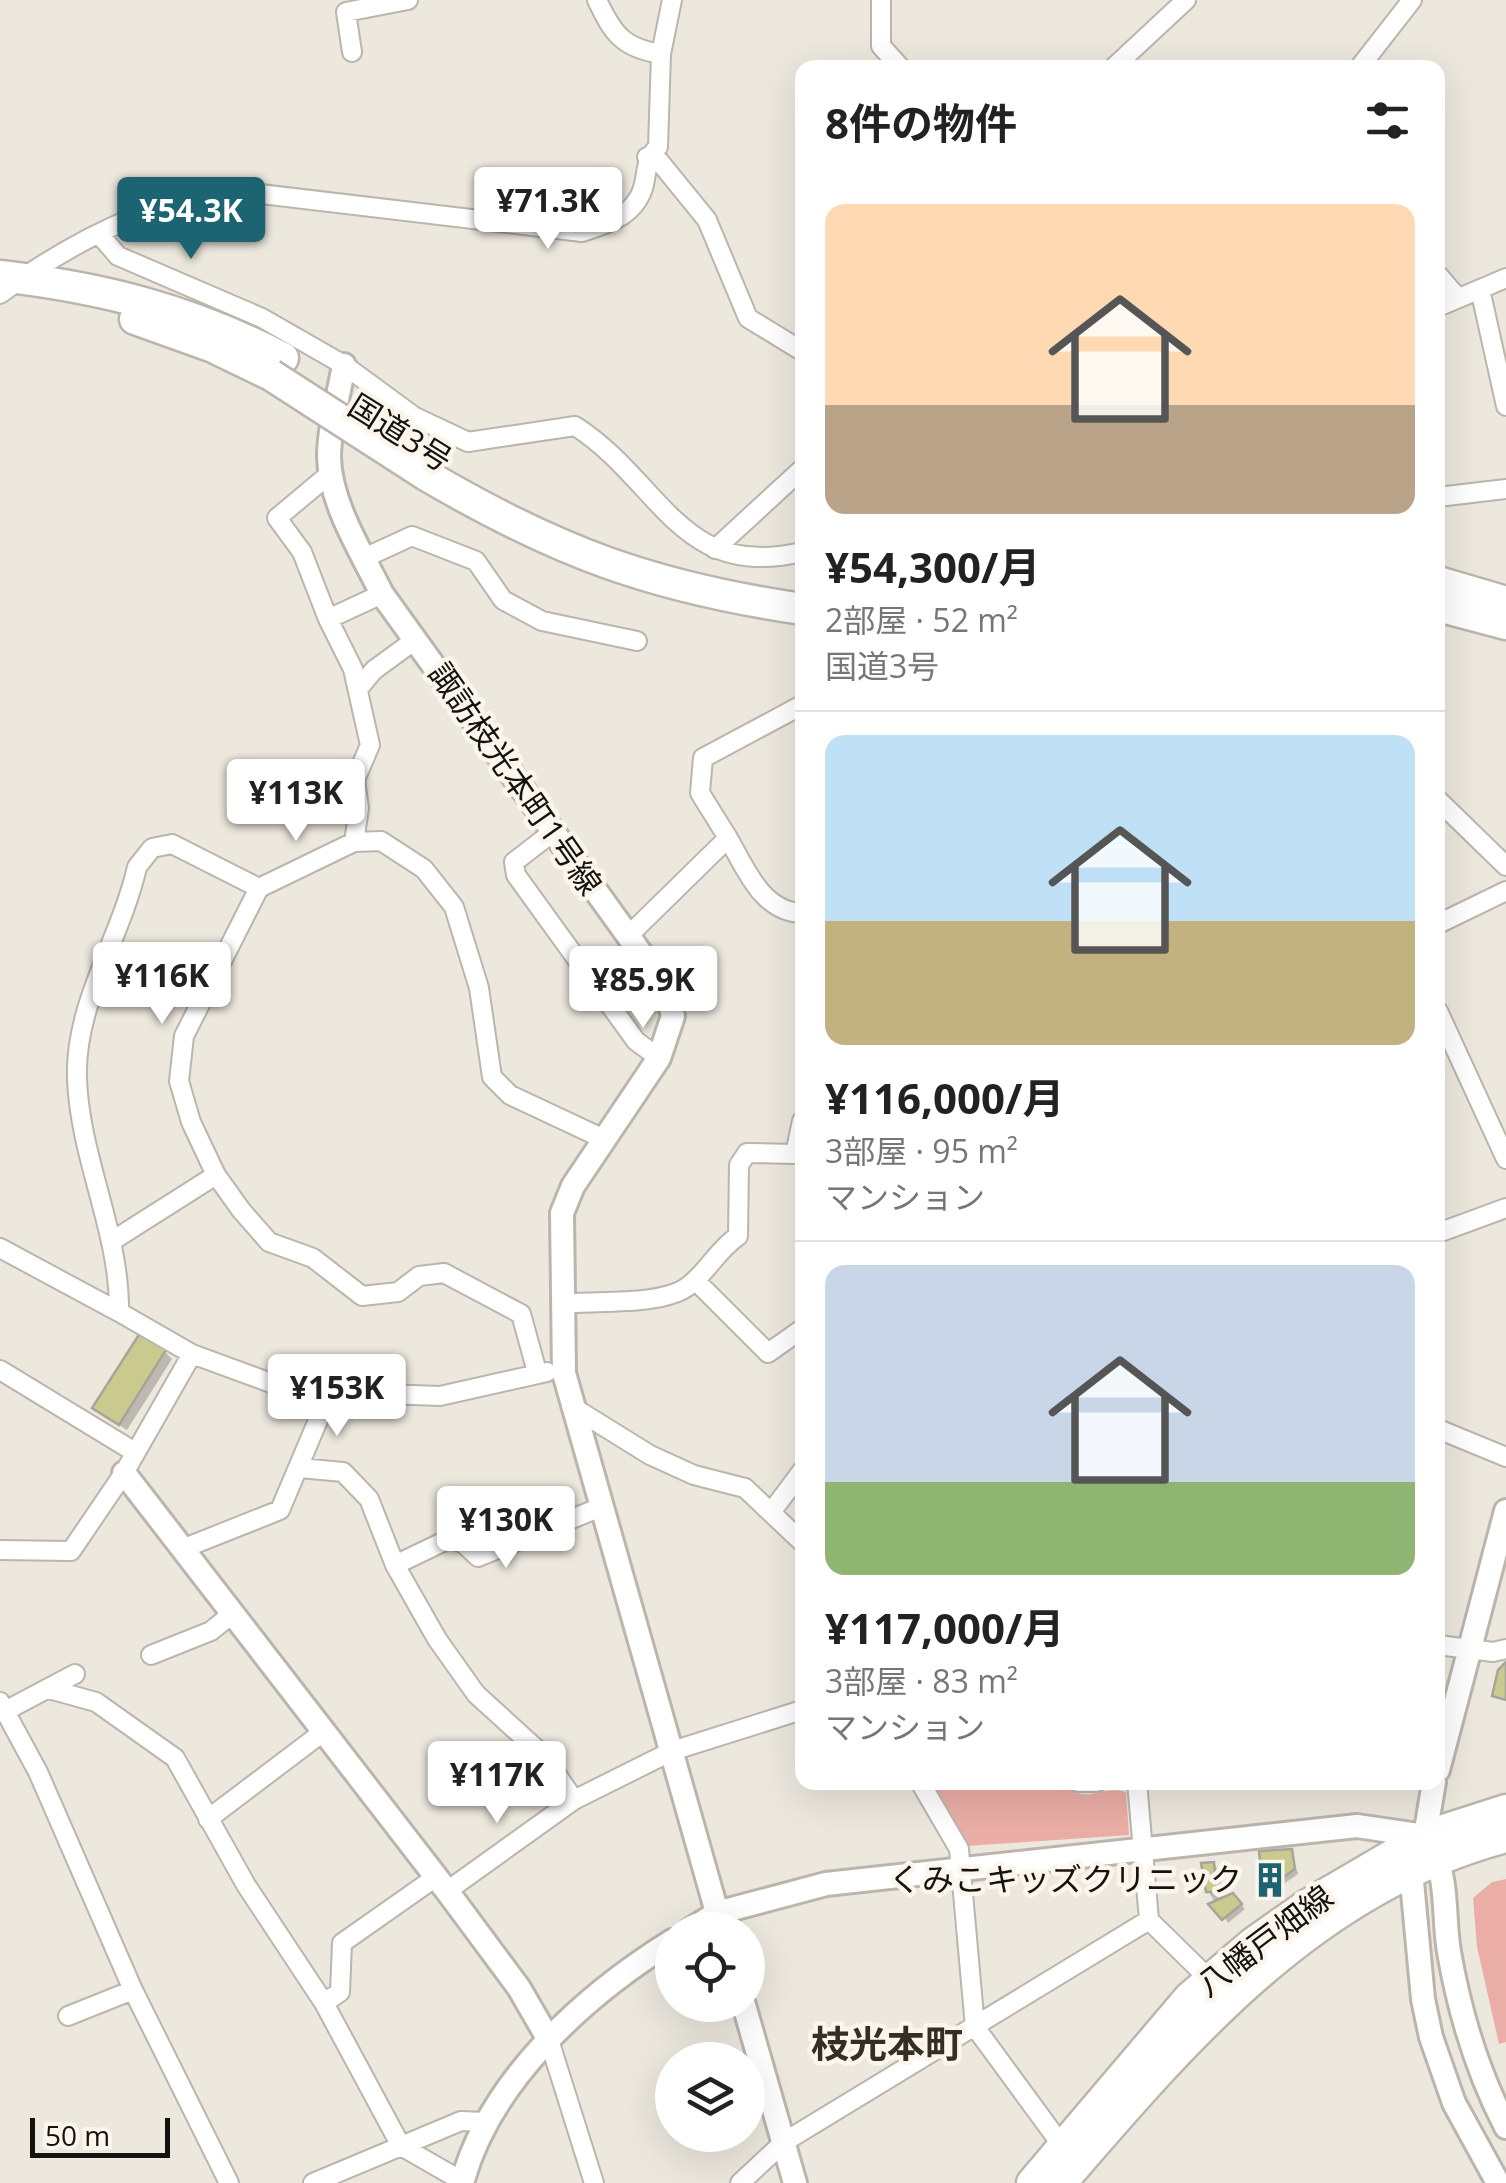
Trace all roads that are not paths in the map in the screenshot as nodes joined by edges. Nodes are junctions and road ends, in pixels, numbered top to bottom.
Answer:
1 (408, 0) edge
2 (597, 0) edge
3 (672, 0) edge
4 (881, 0) edge
5 (1186, 0) edge
6 (1412, 0) edge
7 (352, 52) dead end
8 (662, 54) junction
9 (894, 60) edge
10 (1122, 60) edge
11 (1366, 60) edge
12 (647, 157) junction
13 (99, 234) junction
14 (1506, 278) edge
15 (1445, 283) edge
16 (5, 285) edge
17 (1480, 289) junction
18 (1458, 298) junction
19 (1445, 303) edge
20 (795, 348) edge
21 (344, 366) junction
22 (1506, 406) edge
23 (432, 466) junction
24 (332, 472) junction
25 (795, 475) edge
26 (1506, 489) edge
27 (1445, 496) edge
28 (715, 549) junction
29 (795, 554) edge
30 (364, 558) junction
31 (772, 559) junction
32 (795, 563) edge
33 (1445, 584) edge
34 (795, 588) edge
35 (382, 594) junction
36 (1506, 602) edge
37 (795, 608) edge
38 (1445, 608) edge
39 (328, 618) junction
40 (1506, 624) edge
41 (415, 640) junction
42 (637, 641) dead end
43 (358, 689) junction
44 (795, 710) edge
45 (1445, 807) edge
46 (553, 832) junction
47 (728, 838) junction
48 (354, 842) junction
49 (1506, 866) edge
50 (259, 888) junction
51 (1506, 892) edge
52 (795, 913) edge
53 (1445, 921) edge
54 (626, 937) junction
55 (1445, 1026) edge
56 (660, 1058) junction
57 (606, 1140) junction
58 (795, 1154) edge
59 (1506, 1160) edge
60 (216, 1175) junction
61 (1506, 1208) edge
62 (1445, 1225) edge
63 (112, 1241) junction
64 (0, 1248) edge
65 (694, 1280) junction
66 (562, 1304) junction
67 (120, 1312) junction
68 (795, 1334) edge
69 (192, 1354) junction
70 (0, 1370) edge
71 (537, 1372) junction
72 (564, 1373) junction
73 (330, 1392) junction
74 (570, 1406) junction
75 (1445, 1436) edge
76 (1506, 1457) edge
77 (128, 1462) junction
78 (300, 1468) junction
79 (795, 1480) edge
80 (601, 1507) junction
81 (772, 1511) junction
82 (1506, 1511) edge
83 (795, 1535) edge
84 (182, 1548) junction
85 (0, 1550) edge
86 (394, 1565) junction
87 (232, 1614) junction
88 (1445, 1646) edge
89 (1467, 1648) junction
90 (1506, 1649) edge
91 (151, 1655) dead end
92 (75, 1674) dead end
93 (49, 1689) junction
94 (4, 1706) edge
95 (795, 1712) edge
96 (323, 1732) junction
97 (1445, 1741) edge
98 (672, 1751) junction
99 (925, 1790) edge
100 (1138, 1790) edge
101 (1433, 1790) edge
102 (574, 1800) junction
103 (1506, 1810) edge
104 (208, 1819) junction
105 (1506, 1837) edge
106 (1143, 1850) junction
107 (1425, 1855) junction
108 (961, 1866) junction
109 (441, 1884) junction
110 (717, 1912) edge
111 (748, 1912) edge
112 (1148, 1920) junction
113 (655, 1954) edge
114 (1209, 1979) junction
115 (133, 1990) junction
116 (324, 2003) junction
117 (68, 2016) dead end
118 (749, 2022) edge
119 (974, 2027) junction
120 (549, 2040) junction
121 (486, 2122) junction
122 (1506, 2127) edge
123 (784, 2142) junction
124 (401, 2146) junction
125 (1063, 2147) junction
126 (462, 2182) edge
127 (229, 2183) edge
128 (314, 2183) edge
129 (594, 2183) edge
130 (740, 2183) edge
131 (796, 2183) edge
132 (1032, 2183) edge
133 (1062, 2183) edge
134 (1498, 2183) edge

1 - 7 street
2 - 8 street
3 - 8 street
4 - 9 street
5 - 10 street
6 - 11 street
8 - 12 street
12 - 13 street
12 - 20 street
13 - 16 street
13 - 21 street
14 - 17 street
15 - 18 street
16 - 23 main road, 国道3号, bridge
17 - 18 street
17 - 22 street
18 - 19 street
21 - 24 street, 諏訪枝光本町1号線
21 - 28 street
23 - 34 main road, 国道3号
23 - 37 main road, 国道3号
24 - 30 street, 諏訪枝光本町1号線
24 - 39 street
25 - 28 street
26 - 27 street
28 - 31 street
29 - 31 street
30 - 35 street, 諏訪枝光本町1号線
30 - 42 street
31 - 32 street
33 - 36 main road
35 - 39 street
35 - 41 street, 諏訪枝光本町1号線
38 - 40 main road
39 - 43 street
41 - 43 street
41 - 46 street, 諏訪枝光本町1号線
43 - 48 street
44 - 47 street
45 - 49 street
46 - 54 street, 諏訪枝光本町1号線
46 - 56 street
47 - 52 street
47 - 54 street
48 - 50 street
48 - 57 street
50 - 60 street
50 - 63 street
51 - 53 street
54 - 56 street, 諏訪枝光本町1号線
55 - 59 street
56 - 57 street, 諏訪枝光本町1号線
57 - 66 street, 諏訪枝光本町1号線
58 - 65 street
60 - 63 street
60 - 71 street
61 - 62 street
63 - 67 street
64 - 67 street
65 - 66 street
65 - 68 street
66 - 72 street, 諏訪枝光本町1号線
67 - 69 street
69 - 73 street
69 - 77 street
70 - 77 street
71 - 72 street
71 - 73 street
72 - 74 street, 諏訪枝光本町1号線
73 - 78 street
74 - 80 street, 諏訪枝光本町1号線
74 - 81 street
75 - 76 street
77 - 84 street
77 - 85 street
78 - 84 street
78 - 86 street
79 - 81 street
80 - 86 street
80 - 98 street, 諏訪枝光本町1号線
81 - 83 street
82 - 89 street
84 - 87 street
86 - 102 street
87 - 91 street
87 - 96 street
88 - 89 street
89 - 90 street
89 - 97 street
92 - 93 street
93 - 94 street
93 - 104 street
94 - 115 street
95 - 98 street
96 - 104 street
96 - 109 street
98 - 102 street
98 - 110 street, 諏訪枝光本町1号線
99 - 108 street
100 - 106 street
101 - 107 street
102 - 109 street
103 - 107 main road, 八幡戸畑線
104 - 116 street
105 - 107 main road, 八幡戸畑線
106 - 107 street
106 - 108 street
106 - 112 street
107 - 114 main road, 八幡戸畑線
107 - 122 street
107 - 133 main road, 八幡戸畑線
107 - 134 street
108 - 111 street
108 - 119 street
109 - 116 street
109 - 120 street
112 - 114 street
112 - 119 street
113 - 120 street
114 - 125 main road, 八幡戸畑線
115 - 117 street
115 - 127 street
116 - 124 street
118 - 123 street
119 - 123 street
119 - 125 street
120 - 121 street
120 - 129 street
121 - 124 street
121 - 126 street
123 - 130 street
123 - 131 street
124 - 126 street
124 - 128 street
125 - 132 main road, 八幡戸畑線

